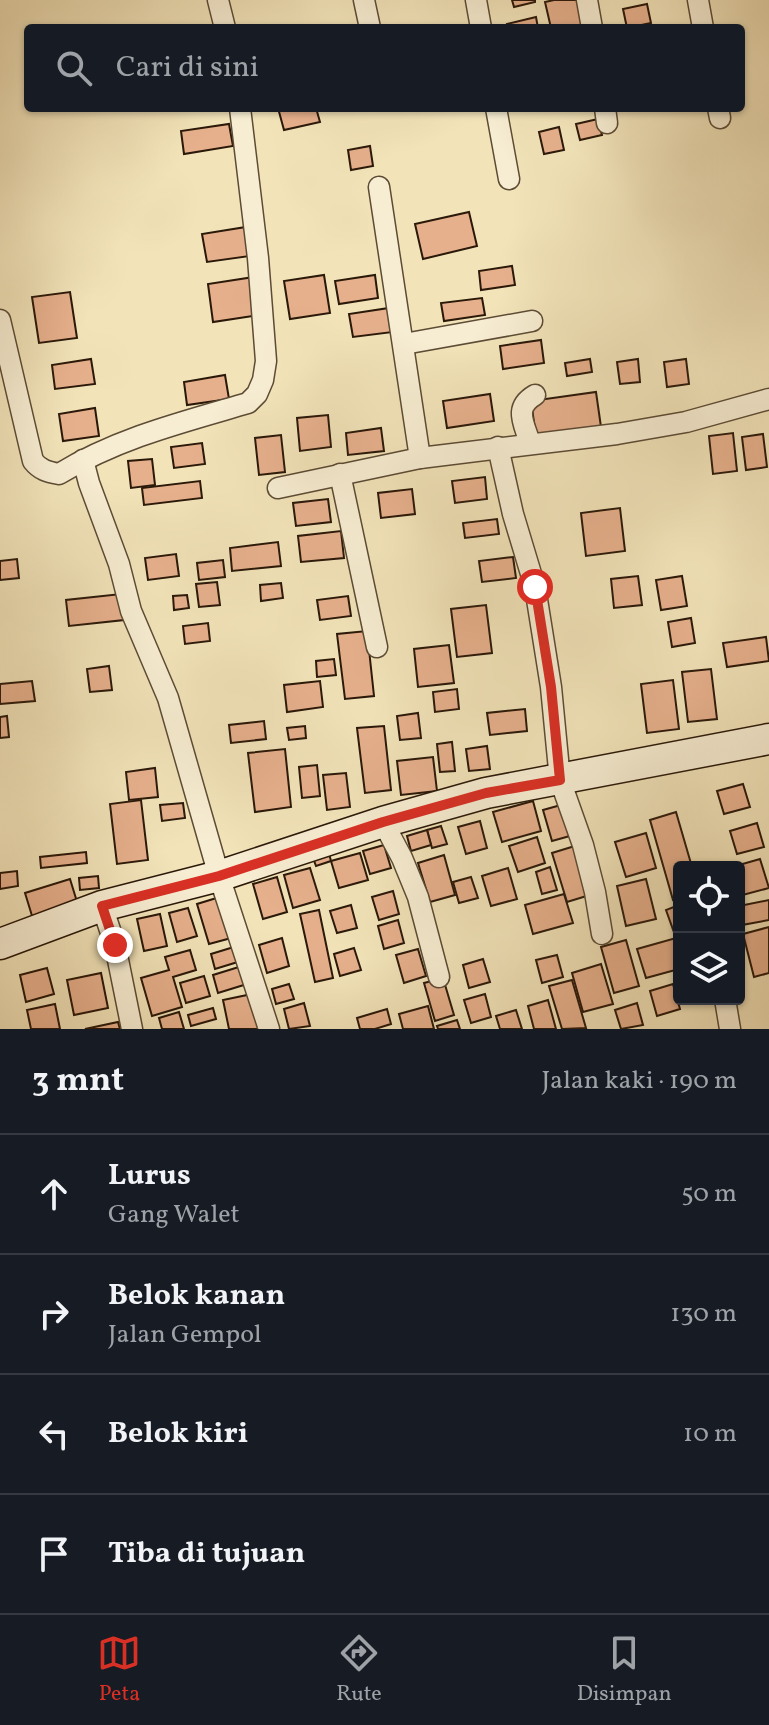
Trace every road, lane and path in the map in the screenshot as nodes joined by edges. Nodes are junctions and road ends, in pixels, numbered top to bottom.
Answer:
1 (218, 0) edge
2 (364, 0) edge
3 (476, 0) edge
4 (587, 0) edge
5 (698, 0) edge
6 (224, 24) edge
7 (369, 24) edge
8 (480, 24) edge
9 (591, 24) edge
10 (702, 24) edge
11 (240, 112) edge
12 (497, 112) edge
13 (509, 179) dead end
14 (379, 187) dead end
15 (0, 320) edge
16 (532, 321) dead end
17 (404, 344) junction
18 (535, 395) dead end
19 (769, 399) edge
20 (530, 443) junction
21 (498, 447) junction
22 (420, 458) junction
23 (83, 460) junction
24 (340, 474) junction
25 (278, 488) dead end
26 (377, 647) dead end
27 (769, 739) edge
28 (560, 780) junction
29 (383, 822) junction
30 (219, 876) junction
31 (102, 906) junction
32 (602, 934) dead end
33 (0, 944) edge
34 (439, 977) dead end
35 (726, 1005) edge
36 (132, 1029) edge
37 (269, 1029) edge
38 (730, 1029) edge

1 - 6 street
2 - 7 street
3 - 8 street
4 - 9 street
5 - 10 street
11 - 23 street
12 - 13 street
14 - 17 street
15 - 23 street
16 - 17 street
17 - 22 street
18 - 20 street
19 - 20 street
20 - 21 street
21 - 22 street
21 - 28 street
22 - 24 street
23 - 30 street
24 - 25 street
24 - 26 street
27 - 28 main road
28 - 29 main road
28 - 32 street
29 - 30 main road
29 - 34 street
30 - 31 main road
30 - 37 street
31 - 33 main road
31 - 36 street
35 - 38 street

